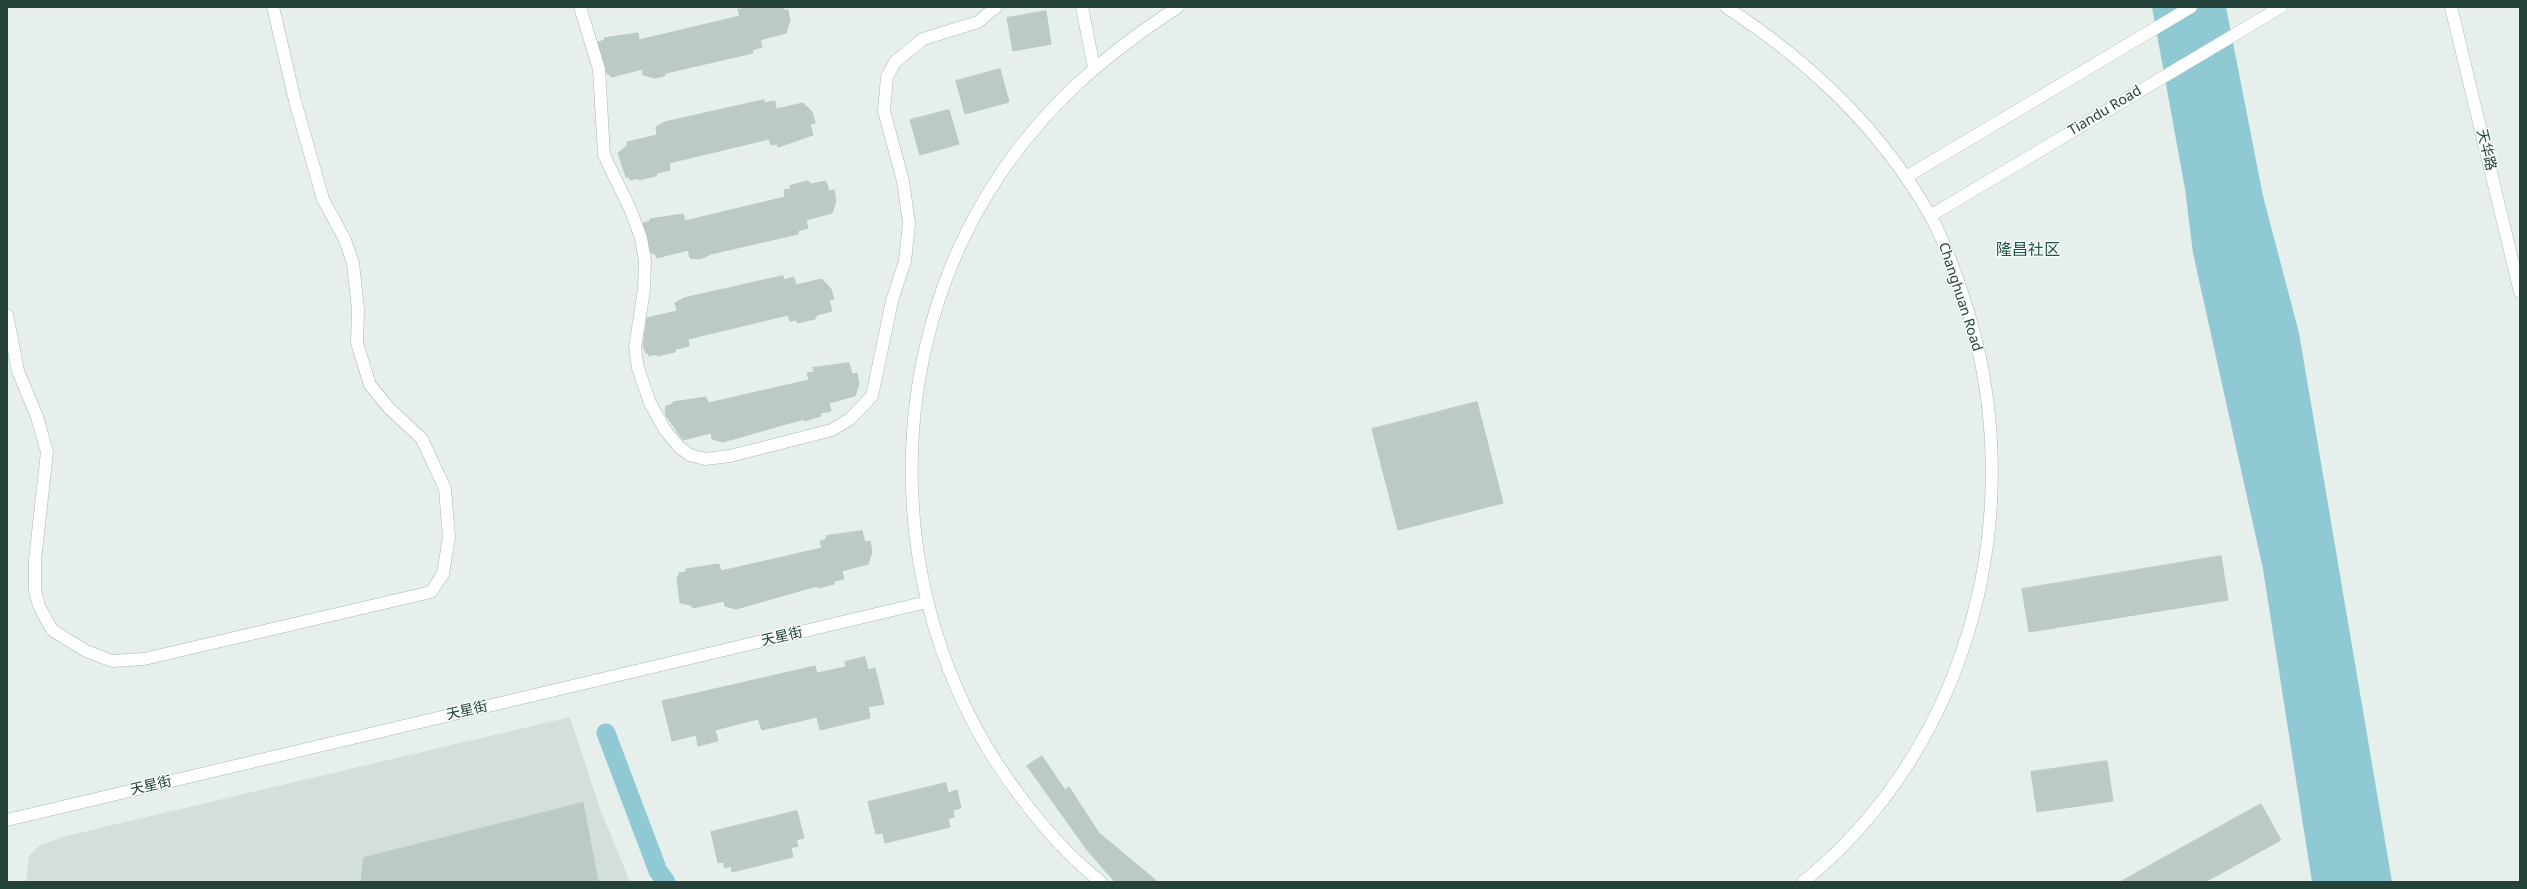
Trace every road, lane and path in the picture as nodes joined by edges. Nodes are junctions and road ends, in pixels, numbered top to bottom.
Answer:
1 (273, 7) edge
2 (580, 7) edge
3 (996, 7) edge
4 (1082, 7) edge
5 (1178, 7) edge
6 (1726, 7) edge
7 (2191, 7) edge
8 (2281, 7) edge
9 (2451, 7) edge
10 (1094, 68) junction
11 (1906, 177) junction
12 (1930, 216) junction
13 (2520, 292) edge
14 (7, 315) edge
15 (926, 602) junction
16 (7, 820) edge
17 (1101, 882) edge
18 (1803, 882) edge

1 - 14 street
2 - 3 street
4 - 10 street
5 - 10 street
6 - 11 street, Changhuan Road
7 - 11 street
8 - 12 street, Tiandu Road
9 - 13 street, 天华路
10 - 15 street
11 - 12 street, Changhuan Road
12 - 18 street, Changhuan Road
15 - 16 street, 天星街
15 - 17 street

